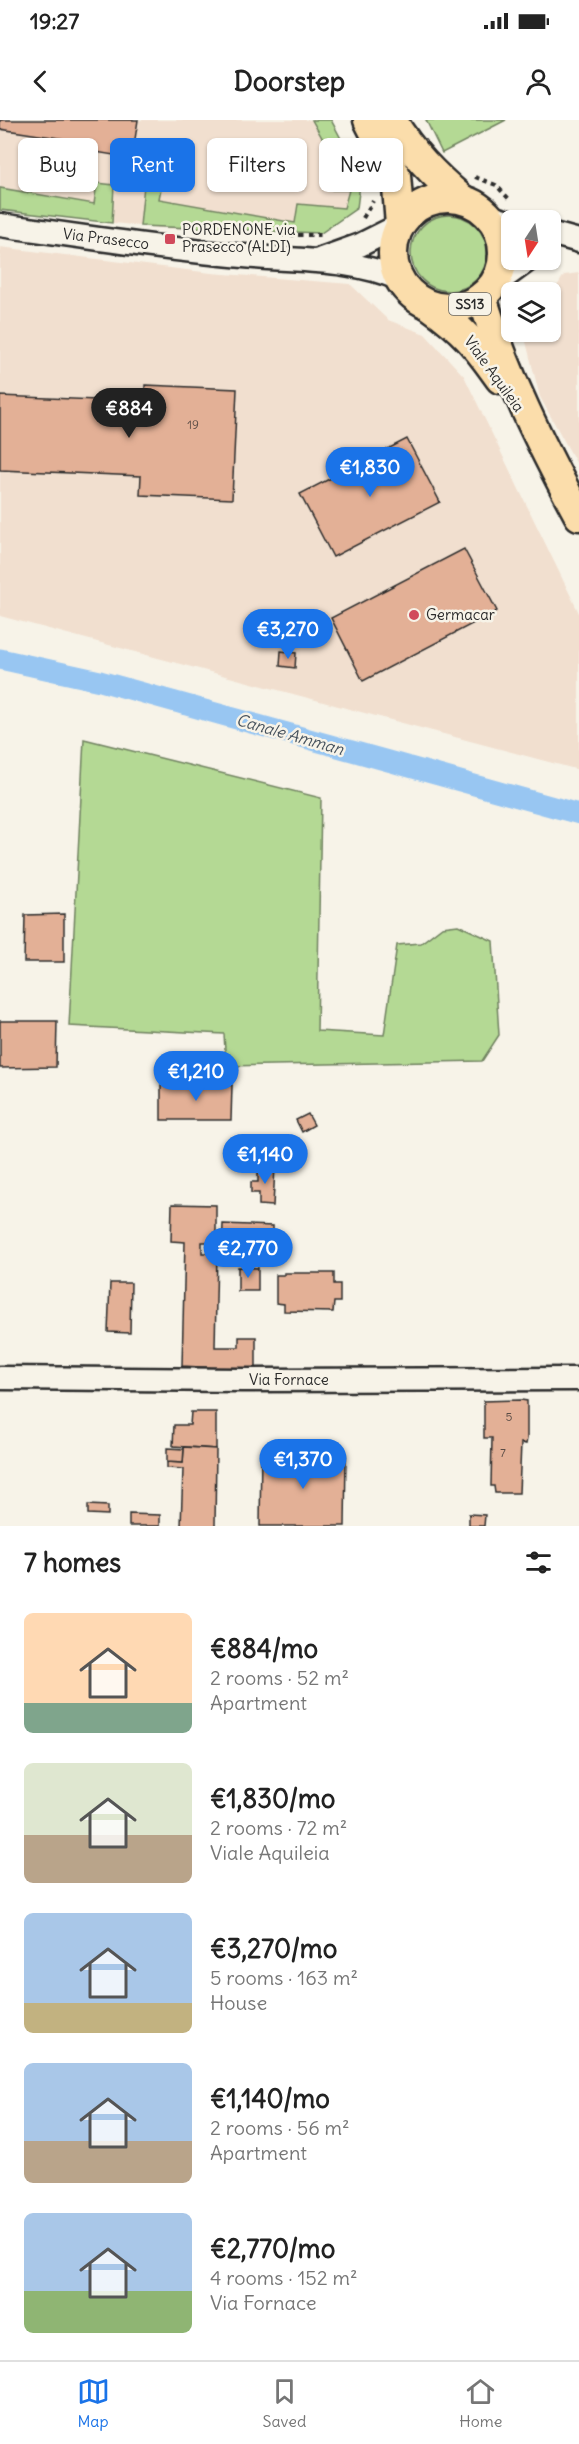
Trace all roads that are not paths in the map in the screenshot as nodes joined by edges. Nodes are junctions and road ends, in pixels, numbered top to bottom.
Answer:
1 (368, 120) edge
2 (392, 120) edge
3 (462, 198) junction
4 (501, 220) edge
5 (0, 225) edge
6 (400, 225) junction
7 (561, 237) edge
8 (579, 243) edge
9 (561, 248) edge
10 (320, 260) junction
11 (501, 269) edge
12 (515, 270) edge
13 (400, 279) junction
14 (488, 291) junction
15 (428, 304) junction
16 (530, 423) junction
17 (579, 516) edge
18 (0, 1378) edge
19 (579, 1379) edge

1 - 6 main road
2 - 3 main road, SS13
3 - 4 main road, SS13
3 - 6 main road
5 - 10 street, Via Prasecco
6 - 10 street, Via Prasecco
6 - 13 main road
7 - 8 street
8 - 9 street
10 - 13 street, Via Prasecco
11 - 14 main road, SS13
12 - 14 street
13 - 15 main road, Viale Aquileia / SS13
14 - 15 main road, SS13
14 - 16 main road, Viale Aquileia / SS13
15 - 16 main road, Viale Aquileia / SS13
16 - 17 main road, Viale Aquileia / SS13
18 - 19 street, Via Fornace

